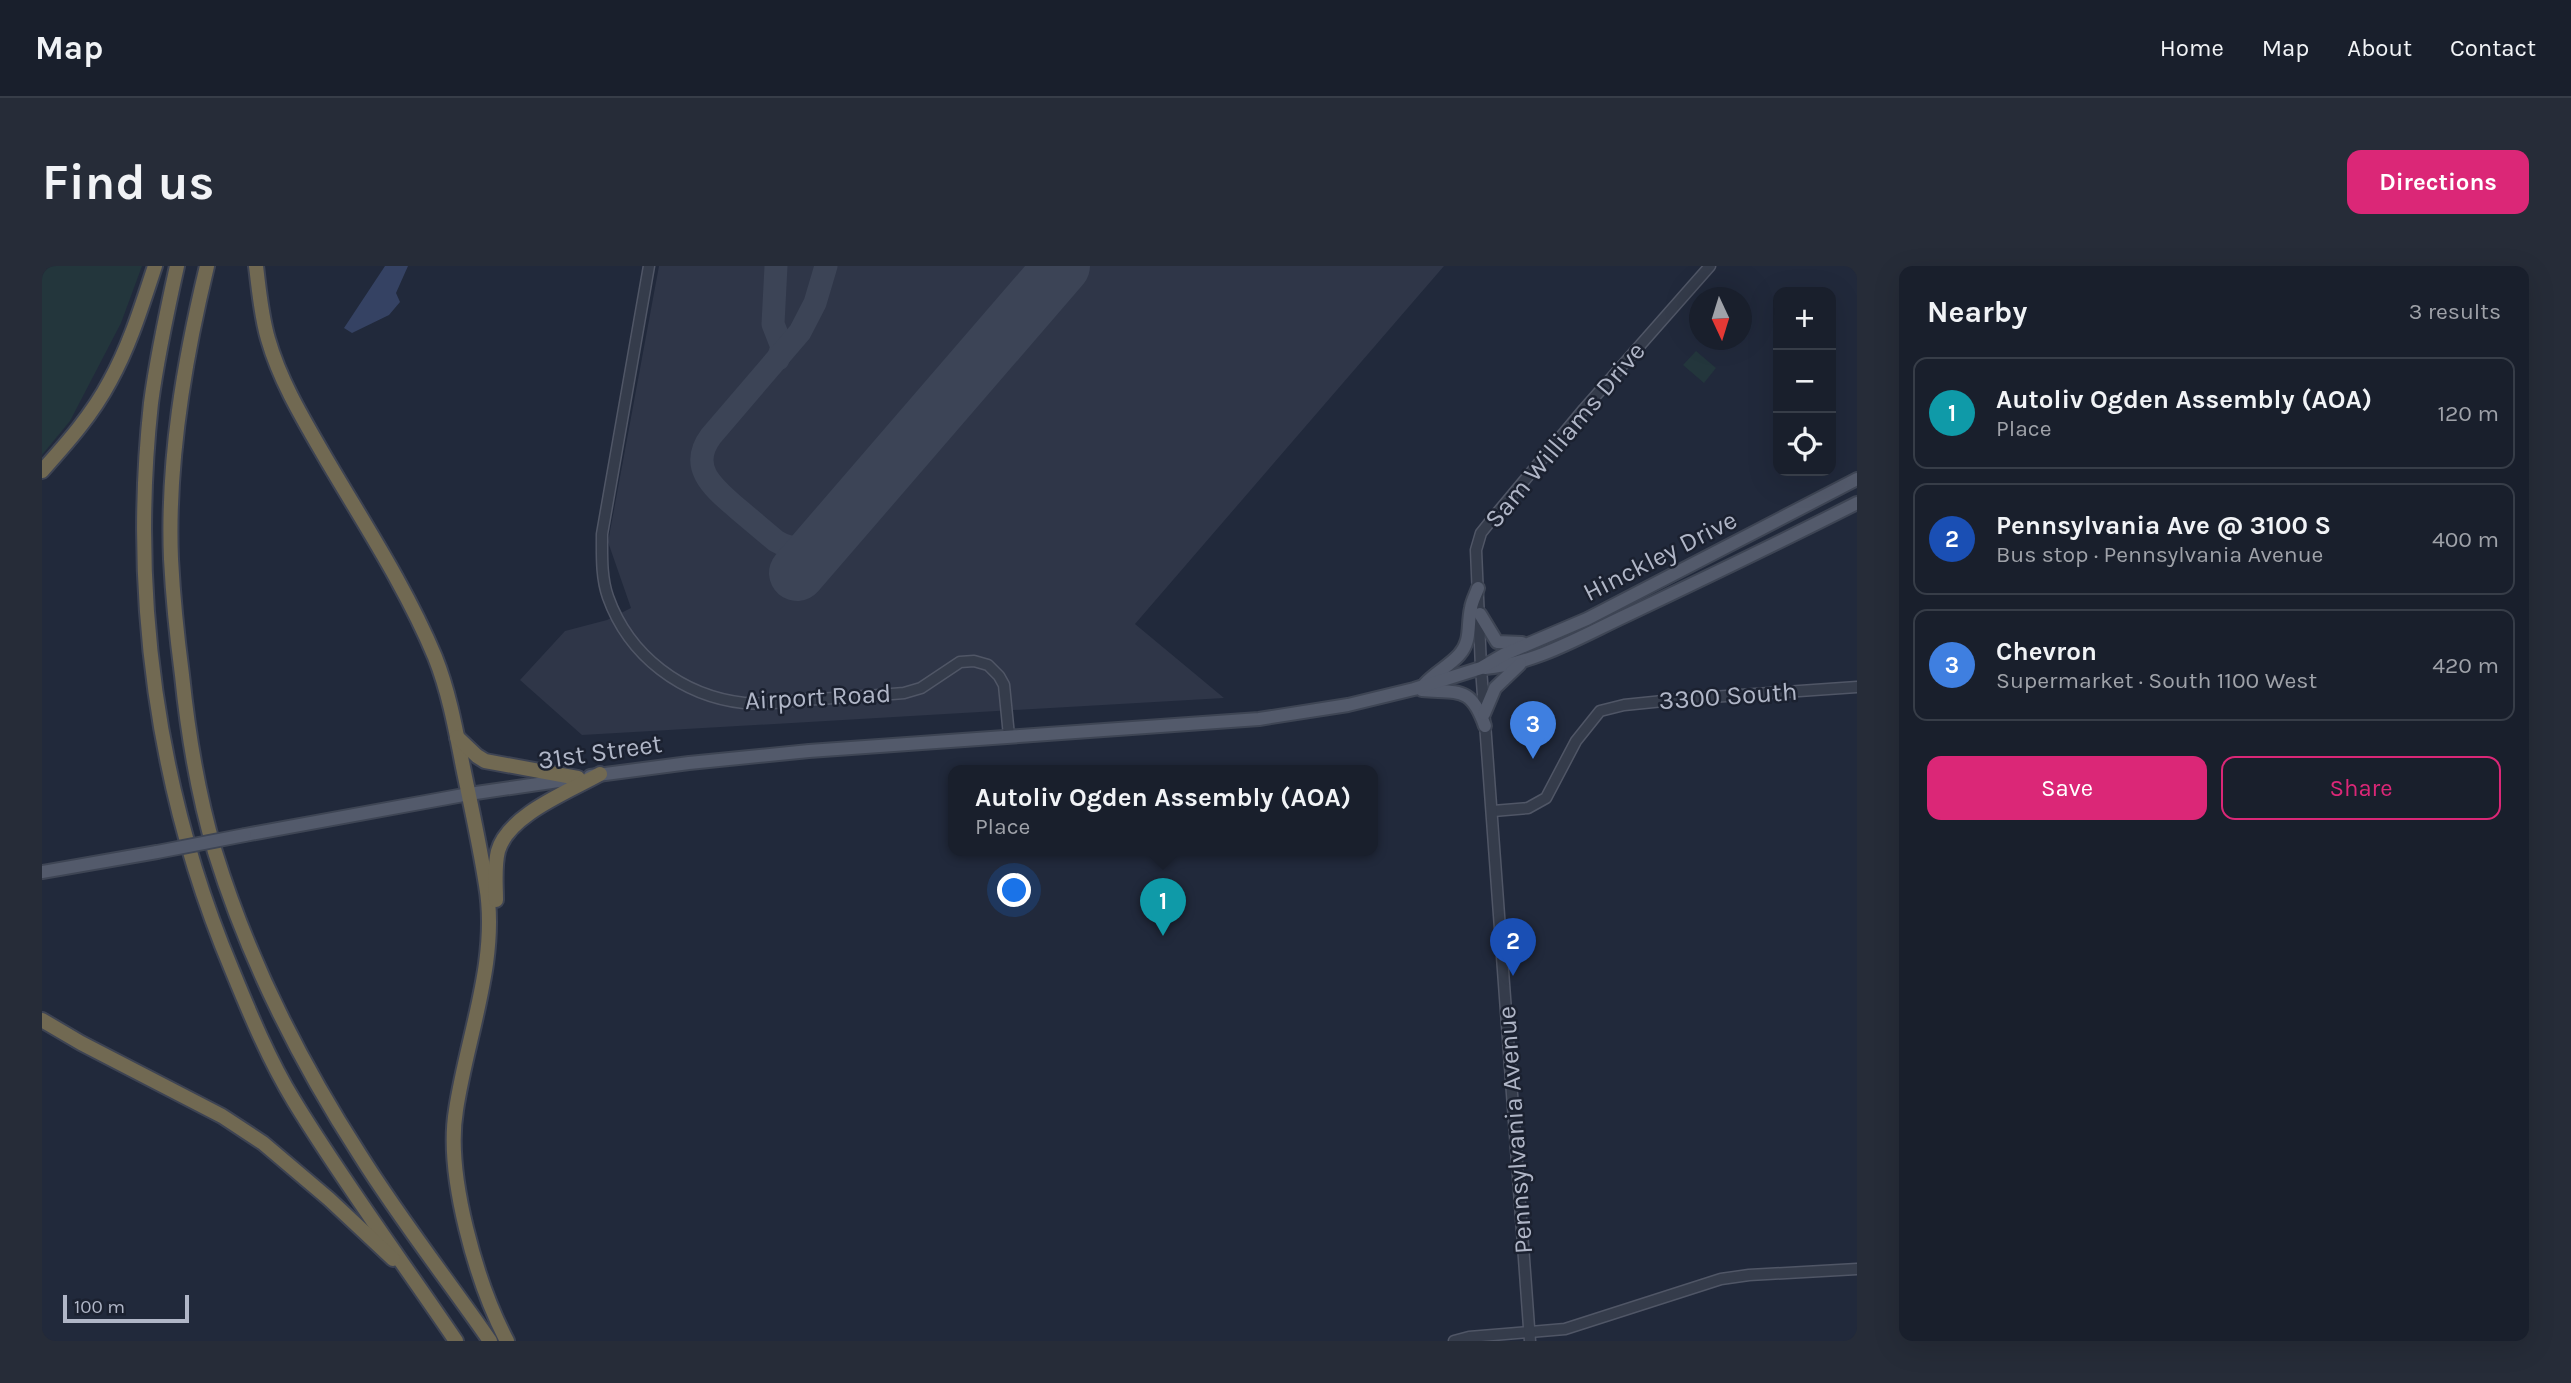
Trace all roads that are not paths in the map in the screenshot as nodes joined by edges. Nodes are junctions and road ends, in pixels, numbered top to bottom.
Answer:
1 (155, 266) edge
2 (177, 266) edge
3 (208, 266) edge
4 (256, 266) edge
5 (649, 266) edge
6 (1710, 266) edge
7 (42, 471) edge
8 (1857, 479) edge
9 (1857, 503) edge
10 (1478, 587) junction
11 (1480, 614) junction
12 (1530, 643) junction
13 (1525, 661) junction
14 (1481, 668) junction
15 (1857, 687) edge
16 (1418, 688) junction
17 (1485, 720) junction
18 (1170, 725) joint
19 (1009, 736) junction
20 (457, 737) junction
21 (600, 774) junction
22 (578, 778) junction
23 (469, 794) junction
24 (1493, 811) junction
25 (42, 872) edge
26 (485, 966) junction
27 (42, 1020) edge
28 (1857, 1269) edge
29 (414, 1279) junction
30 (1530, 1337) edge
31 (456, 1341) edge
32 (490, 1341) edge
33 (507, 1341) edge
34 (1454, 1341) edge

1 - 7 highway
2 - 29 highway
3 - 32 highway
4 - 20 highway
5 - 19 street, Airport Road
6 - 10 street, Sam Williams Drive
8 - 12 main road, Hinckley Drive
9 - 13 main road, Hinckley Drive
10 - 11 street, Sam Williams Drive
10 - 16 main road
11 - 12 main road
11 - 14 street, Sam Williams Drive
12 - 14 main road, Hinckley Drive
13 - 14 main road, Hinckley Drive
13 - 17 main road
14 - 16 main road, Hinckley Drive
14 - 17 street, Pennsylvania Avenue
15 - 24 street, 3300 South
16 - 17 main road
16 - 18 main road, Hinckley Drive
17 - 24 street, Pennsylvania Avenue
18 - 19 main road, 31st Street
19 - 21 main road, 31st Street
20 - 22 highway
20 - 23 highway
21 - 22 main road, 31st Street
21 - 26 highway
22 - 23 main road, 31st Street
23 - 25 main road, 31st Street, bridge
23 - 26 highway
24 - 30 street, Pennsylvania Avenue
26 - 33 highway
27 - 29 highway
28 - 30 street
29 - 31 highway
30 - 34 street

